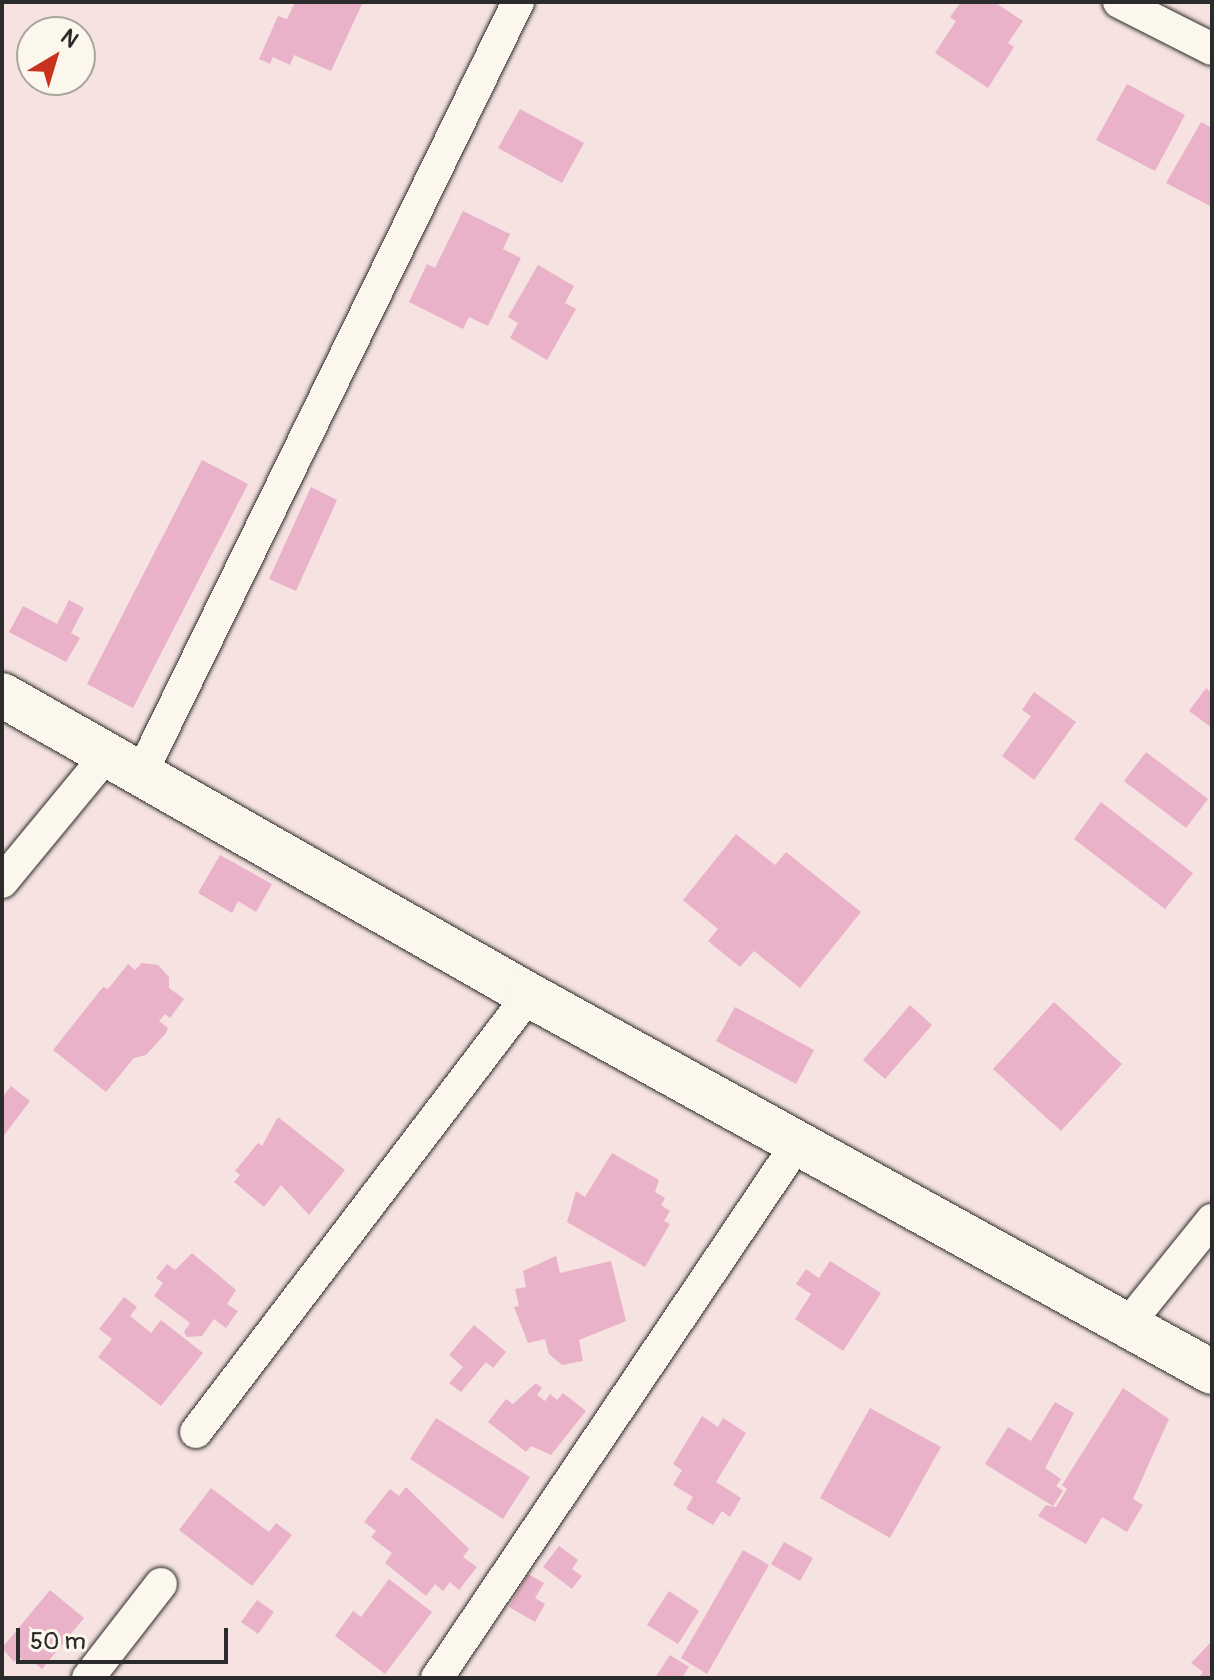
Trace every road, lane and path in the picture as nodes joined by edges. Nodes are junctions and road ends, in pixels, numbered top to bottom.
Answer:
1 (518, 2) edge
2 (1119, 2) edge
3 (1212, 49) edge
4 (2, 695) edge
5 (123, 765) junction
6 (2, 882) edge
7 (529, 995) junction
8 (799, 1141) junction
9 (1212, 1220) edge
10 (1128, 1324) junction
11 (1212, 1372) edge
12 (196, 1432) dead end
13 (161, 1584) dead end
14 (88, 1678) edge
15 (437, 1678) edge

1 - 5 street
2 - 3 street
4 - 5 street
5 - 6 street
5 - 7 street
7 - 8 street
7 - 12 street
8 - 10 street
8 - 15 street
9 - 10 street
10 - 11 street
13 - 14 street

